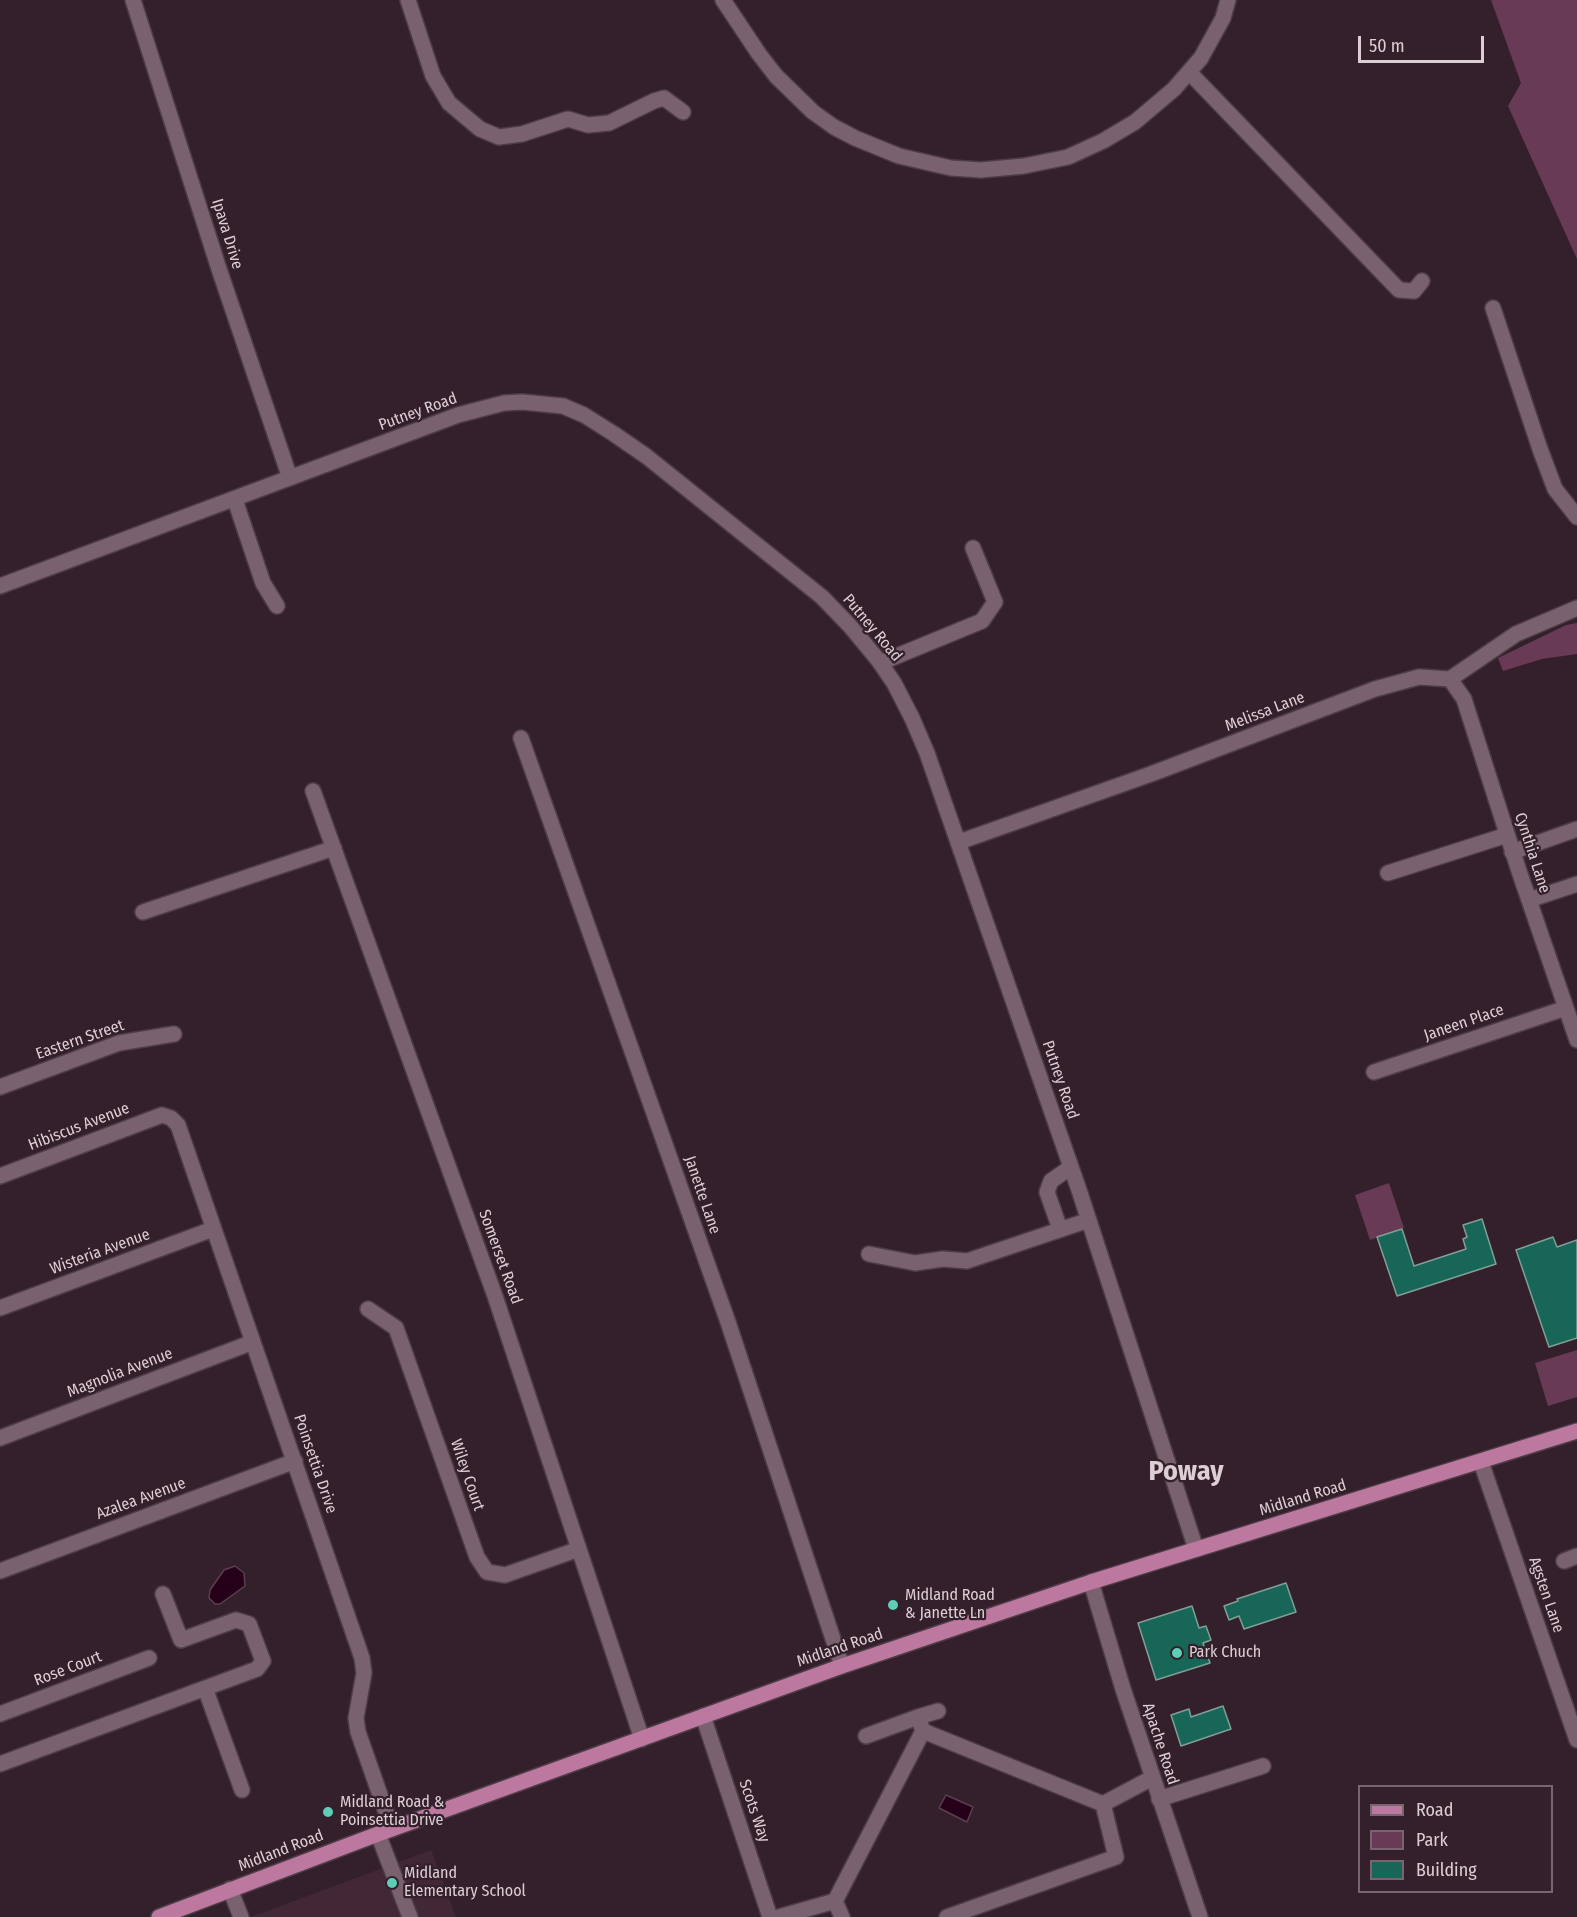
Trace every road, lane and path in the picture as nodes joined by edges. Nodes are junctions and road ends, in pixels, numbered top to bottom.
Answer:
1 (133, 0) edge
2 (408, 0) edge
3 (723, 0) edge
4 (1228, 0) edge
5 (1189, 72) junction
6 (683, 112) dead end
7 (1422, 280) dead end
8 (1493, 308) dead end
9 (290, 478) junction
10 (235, 500) junction
11 (1577, 516) edge
12 (973, 548) dead end
13 (0, 586) edge
14 (277, 606) dead end
15 (1577, 608) edge
16 (880, 663) junction
17 (1450, 679) junction
18 (521, 738) dead end
19 (313, 791) dead end
20 (1577, 829) edge
21 (1507, 835) junction
22 (959, 842) junction
23 (334, 848) junction
24 (1512, 852) junction
25 (1388, 873) dead end
26 (1577, 884) edge
27 (1529, 900) junction
28 (143, 912) dead end
29 (1566, 1008) junction
30 (1575, 1031) edge
31 (174, 1034) dead end
32 (1374, 1072) dead end
33 (0, 1087) edge
34 (171, 1118) joint
35 (1071, 1167) junction
36 (0, 1176) edge
37 (1089, 1220) junction
38 (213, 1229) junction
39 (1060, 1229) junction
40 (869, 1254) dead end
41 (0, 1308) edge
42 (368, 1309) dead end
43 (253, 1342) junction
44 (1577, 1431) edge
45 (0, 1438) edge
46 (295, 1461) junction
47 (1481, 1462) junction
48 (579, 1549) junction
49 (1197, 1549) junction
50 (0, 1571) edge
51 (1091, 1581) junction
52 (163, 1594) dead end
53 (148, 1658) dead end
54 (842, 1666) junction
55 (205, 1688) junction
56 (1572, 1706) edge
57 (938, 1711) dead end
58 (0, 1714) edge
59 (703, 1716) junction
60 (920, 1724) junction
61 (866, 1736) dead end
62 (642, 1739) junction
63 (1577, 1740) edge
64 (0, 1764) edge
65 (1263, 1766) dead end
66 (1152, 1779) junction
67 (242, 1790) dead end
68 (1159, 1799) junction
69 (1103, 1804) junction
70 (385, 1831) junction
71 (230, 1889) junction
72 (835, 1901) junction
73 (159, 1917) edge
74 (241, 1917) edge
75 (410, 1917) edge
76 (771, 1917) edge
77 (779, 1917) edge
78 (842, 1917) edge
79 (947, 1917) edge
80 (1200, 1917) edge

1 - 9 street, Ipava Drive
2 - 6 street
3 - 5 street
4 - 5 street
5 - 7 street
8 - 11 street
9 - 10 street, Putney Road
9 - 16 street, Putney Road
10 - 13 street, Putney Road
10 - 14 street
12 - 16 street
15 - 17 street
16 - 22 street, Putney Road
17 - 21 street, Cynthia Lane
17 - 22 street, Melissa Lane
18 - 54 street, Janette Lane
19 - 23 street, Somerset Road
20 - 24 street
21 - 24 street, Cynthia Lane
21 - 25 street
22 - 35 street, Putney Road
23 - 28 street
23 - 48 street, Somerset Road
24 - 27 street, Cynthia Lane
26 - 27 street
27 - 29 street, Cynthia Lane
29 - 30 street, Cynthia Lane
29 - 32 street, Janeen Place
31 - 33 street, Eastern Street
34 - 36 street, Hibiscus Avenue
34 - 38 street, Poinsettia Drive
35 - 37 street, Putney Road
35 - 39 street
37 - 39 street
37 - 49 street, Putney Road
38 - 41 street, Wisteria Avenue
38 - 43 street, Poinsettia Drive
39 - 40 street
42 - 48 street, Wiley Court
43 - 45 street, Magnolia Avenue
43 - 46 street, Poinsettia Drive
44 - 47 main road, Midland Road
46 - 50 street, Azalea Avenue
46 - 70 street, Poinsettia Drive
47 - 49 main road, Midland Road
47 - 56 street, Agsten Lane
48 - 62 street, Somerset Road
49 - 51 main road, Midland Road
51 - 54 main road, Midland Road
51 - 66 street, Apache Road
52 - 55 street
53 - 58 street, Rose Court
54 - 59 main road, Midland Road
55 - 64 street
55 - 67 street
56 - 63 street, Agsten Lane
57 - 60 street
59 - 62 main road, Midland Road
59 - 76 street, Scots Way
60 - 61 street
60 - 69 street
60 - 72 street
62 - 70 main road, Midland Road
65 - 68 street
66 - 68 street, Apache Road
66 - 69 street
68 - 80 street, Apache Road
69 - 79 street
70 - 71 main road, Midland Road
70 - 75 street, Poinsettia Drive
71 - 73 main road, Midland Road
71 - 74 street
72 - 77 street
72 - 78 street

